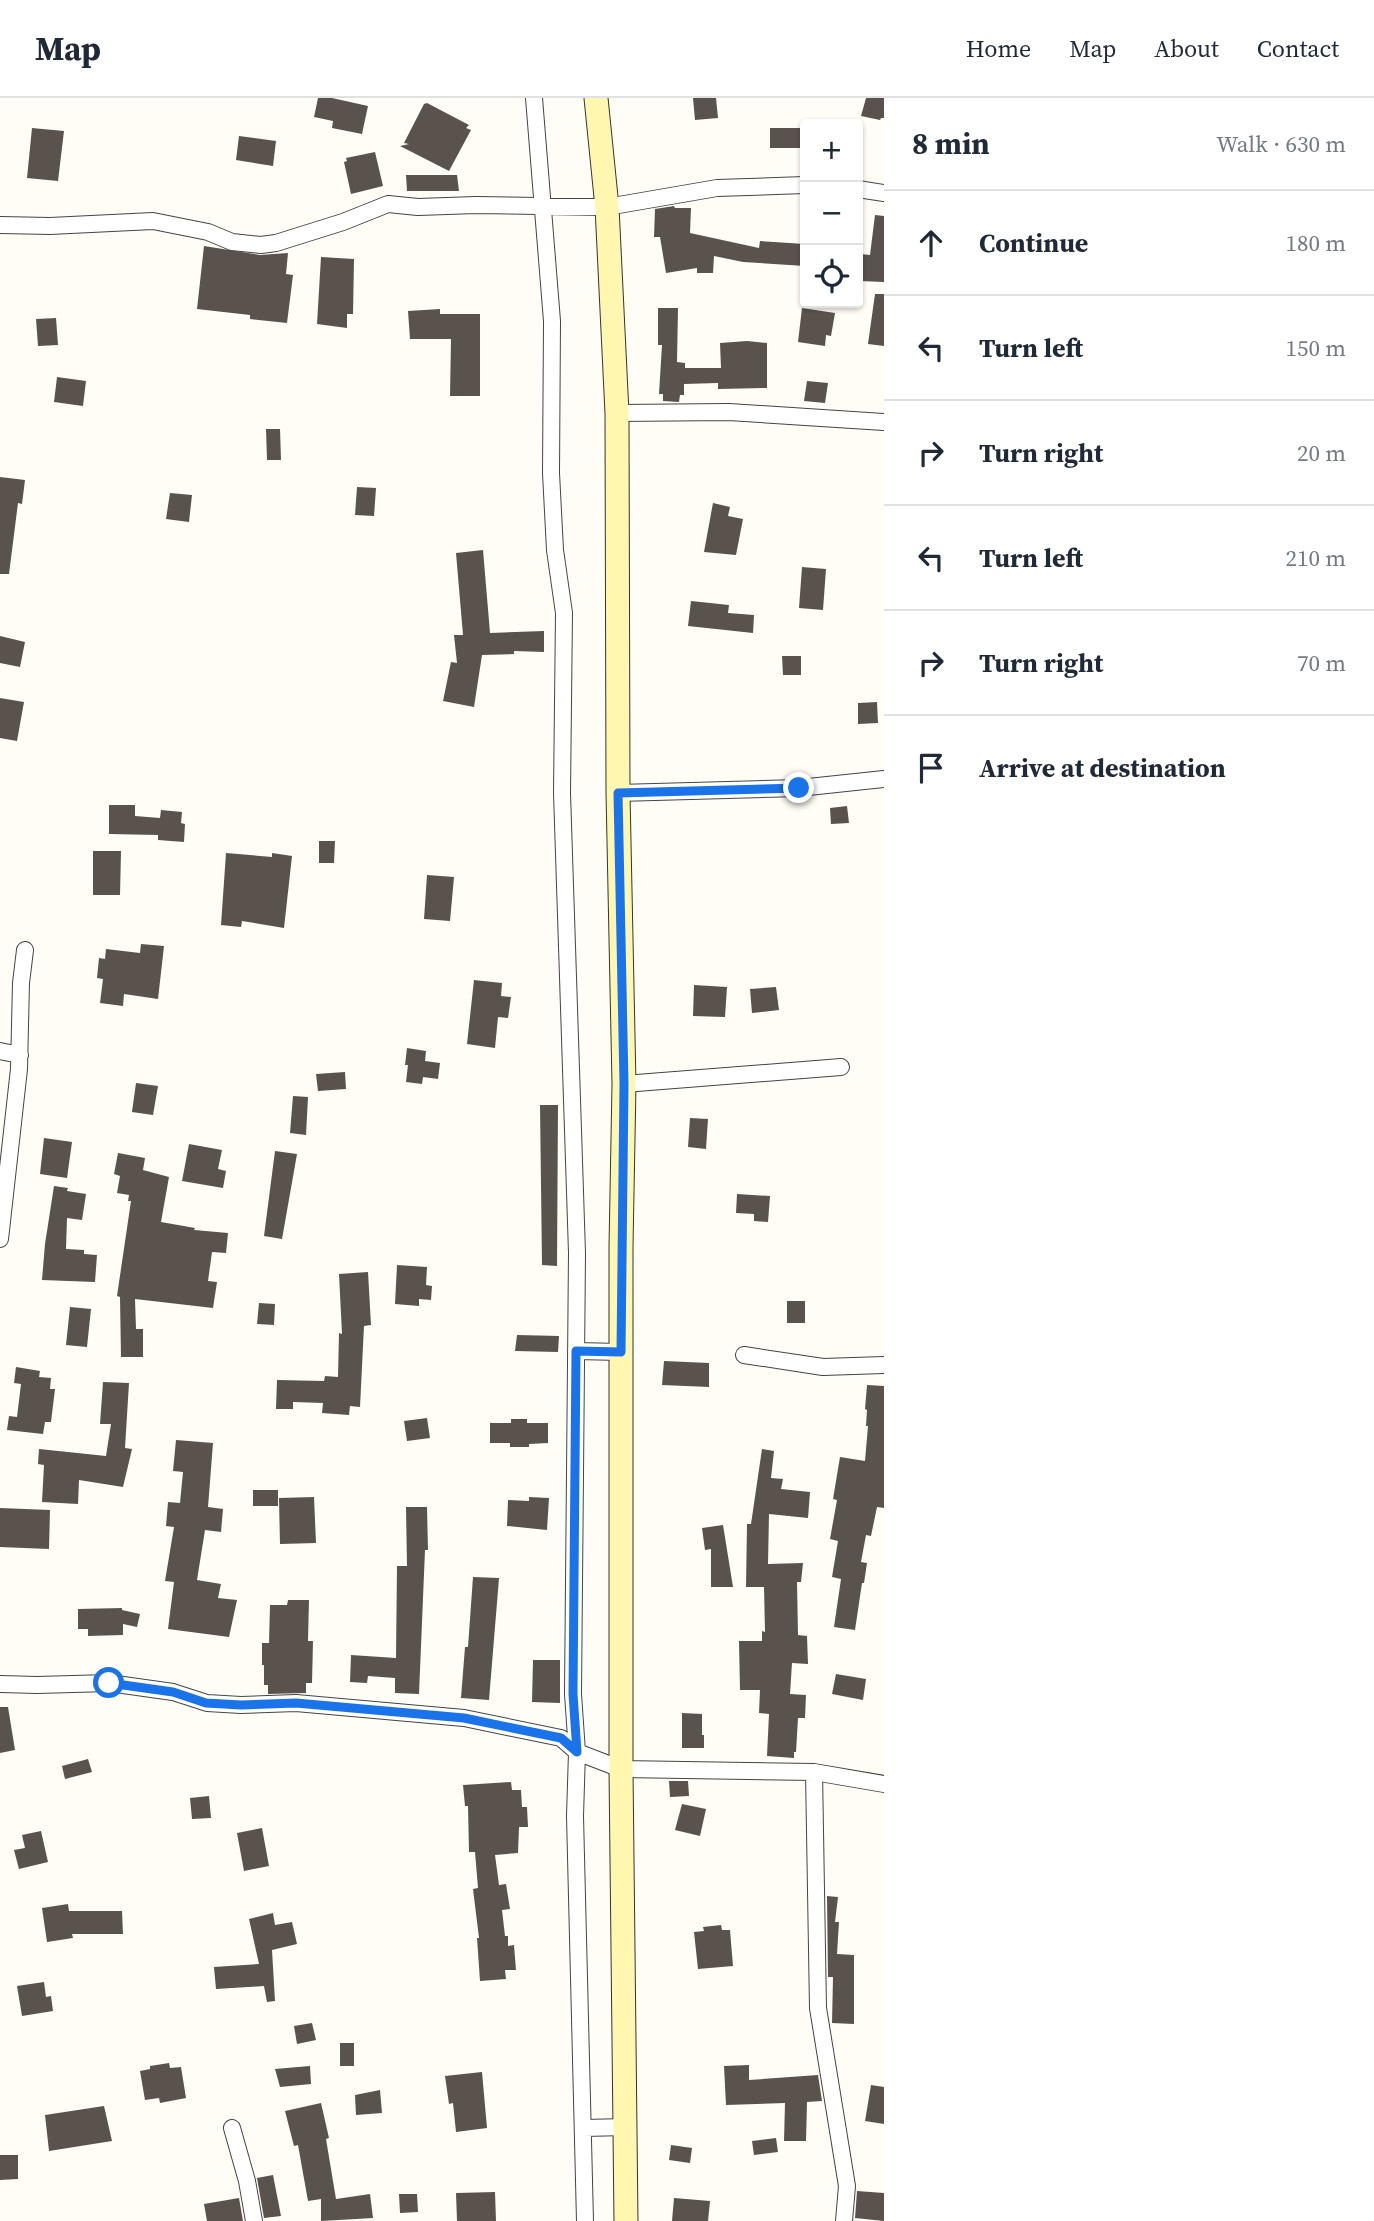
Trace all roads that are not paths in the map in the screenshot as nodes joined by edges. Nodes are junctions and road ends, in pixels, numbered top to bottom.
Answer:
1 (534, 98) edge
2 (596, 98) edge
3 (800, 185) edge
4 (863, 190) edge
5 (884, 193) edge
6 (544, 206) junction
7 (607, 207) junction
8 (0, 225) edge
9 (617, 413) junction
10 (884, 422) edge
11 (884, 779) edge
12 (618, 793) junction
13 (25, 950) dead end
14 (0, 1051) edge
15 (20, 1055) junction
16 (841, 1067) dead end
17 (624, 1084) junction
18 (0, 1239) edge
19 (576, 1351) junction
20 (621, 1352) junction
21 (744, 1355) dead end
22 (884, 1365) edge
23 (0, 1684) edge
24 (577, 1752) junction
25 (621, 1769) junction
26 (814, 1772) junction
27 (884, 1784) edge
28 (626, 2127) junction
29 (232, 2128) dead end
30 (584, 2128) junction
31 (254, 2221) edge
32 (585, 2221) edge
33 (626, 2221) edge
34 (844, 2221) edge

1 - 6 street
2 - 7 main road
3 - 7 street
4 - 5 street
6 - 7 street
6 - 8 street
6 - 19 street
7 - 9 main road
9 - 10 street
9 - 12 main road
11 - 12 street
12 - 17 main road
13 - 15 street
14 - 15 street
15 - 18 street
16 - 17 street
17 - 20 main road
19 - 20 street
19 - 24 street
20 - 25 main road
21 - 22 street
23 - 24 street
24 - 25 street
24 - 30 street
25 - 26 street
25 - 28 main road
26 - 27 street
26 - 34 street
28 - 30 street
28 - 33 main road
29 - 31 street
30 - 32 street

